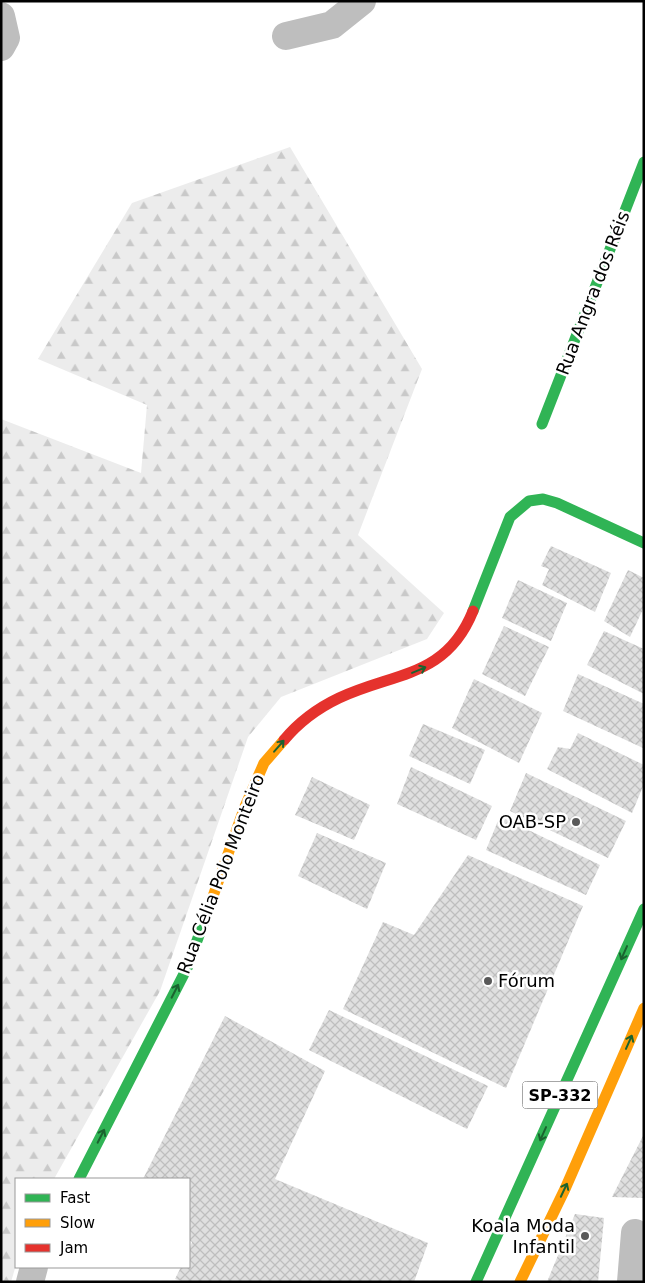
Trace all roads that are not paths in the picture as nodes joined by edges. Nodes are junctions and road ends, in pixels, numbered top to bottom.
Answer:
1 (362, 1) edge
2 (1, 16) edge
3 (286, 36) dead end
4 (1, 47) edge
5 (644, 162) edge
6 (542, 424) dead end
7 (644, 544) edge
8 (644, 909) edge
9 (644, 1008) edge
10 (80, 1178) edge
11 (635, 1233) dead end
12 (34, 1268) edge
13 (30, 1282) edge
14 (476, 1282) edge
15 (520, 1282) edge
16 (631, 1282) edge

1 - 3 street
2 - 4 street
5 - 6 street, Rua Angra dos Réis
10 -> 7 street, Rua Célia Polo Monteiro
8 -> 14 street, SP-332
15 -> 9 street, SP-332
11 - 16 street
12 - 13 street

